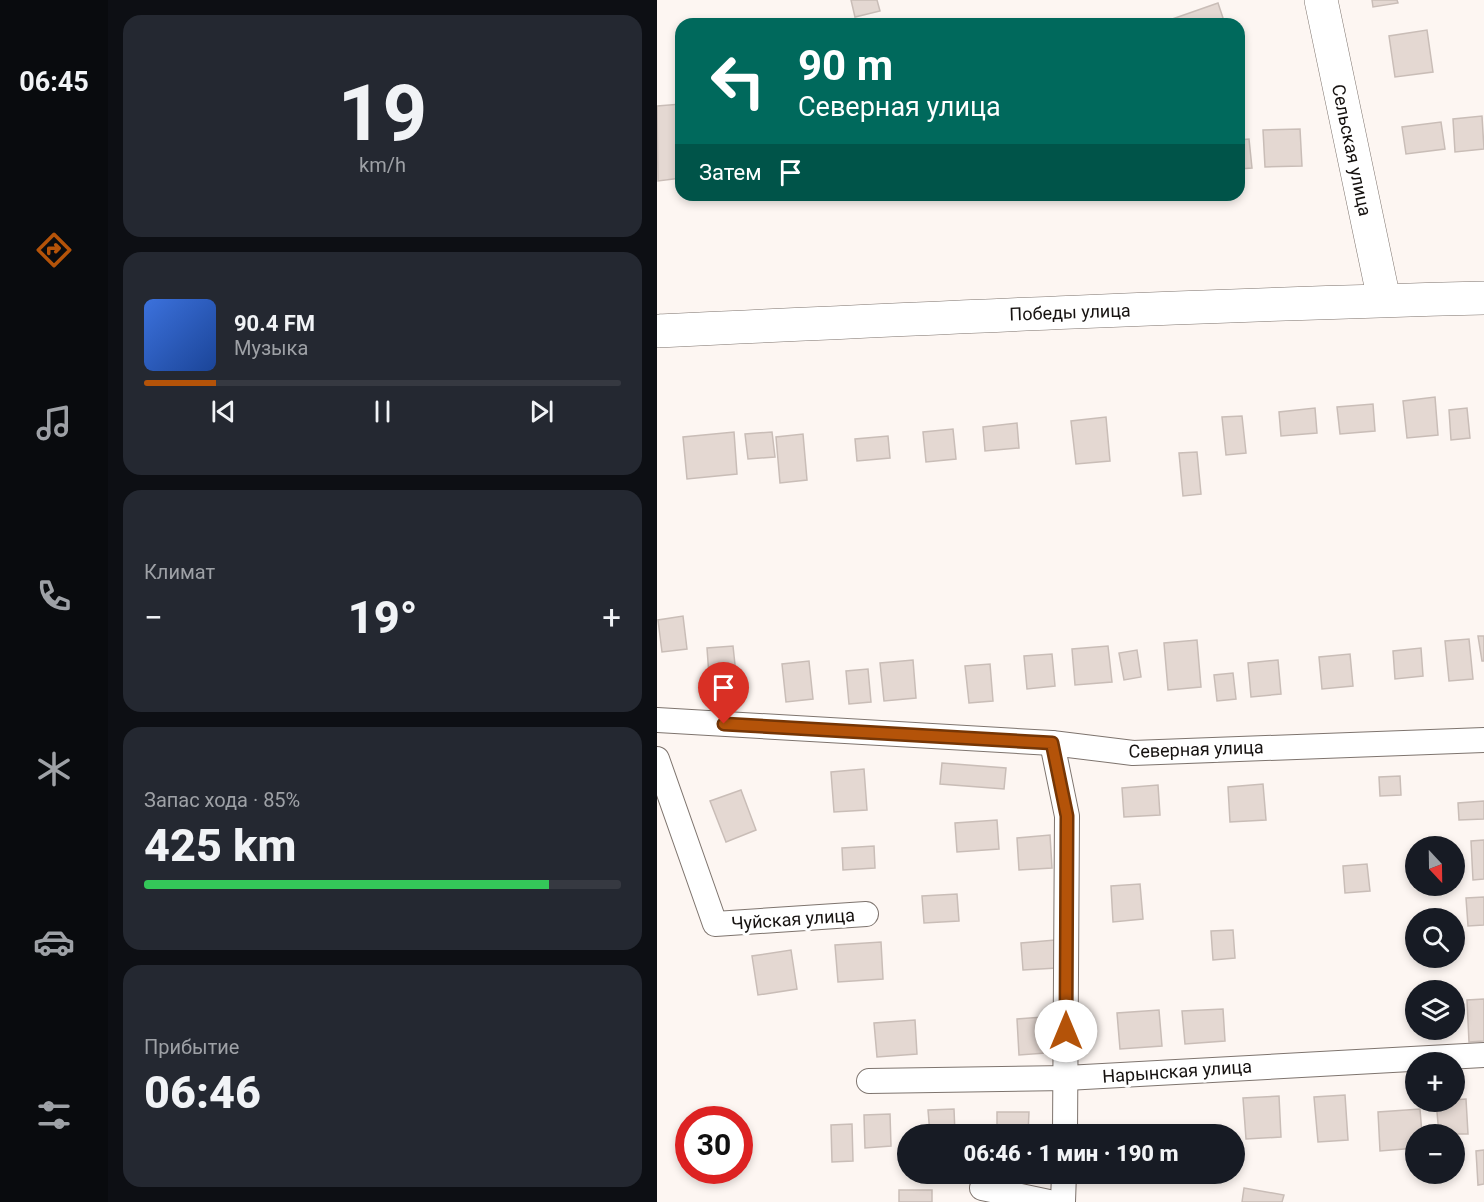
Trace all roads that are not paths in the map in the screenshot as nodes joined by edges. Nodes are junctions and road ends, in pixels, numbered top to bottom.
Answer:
1 (1321, 0) edge
2 (1484, 298) edge
3 (1384, 300) junction
4 (657, 331) edge
5 (657, 720) edge
6 (1484, 740) edge
7 (1052, 743) junction
8 (657, 759) edge
9 (866, 914) dead end
10 (1484, 1055) edge
11 (1066, 1078) junction
12 (869, 1081) dead end
13 (1065, 1124) edge
14 (1064, 1184) edge
15 (982, 1188) dead end
16 (1049, 1202) edge
17 (1063, 1202) edge

1 - 3 main road, Сельская улица
2 - 3 main road, Победы улица
3 - 4 main road, Победы улица
5 - 7 street, Северная улица
6 - 7 street, Северная улица
7 - 11 street
8 - 9 street, Чуйская улица
10 - 11 street, Нарынская улица
11 - 12 street, Нарынская улица
11 - 13 street
14 - 17 street
15 - 16 street

